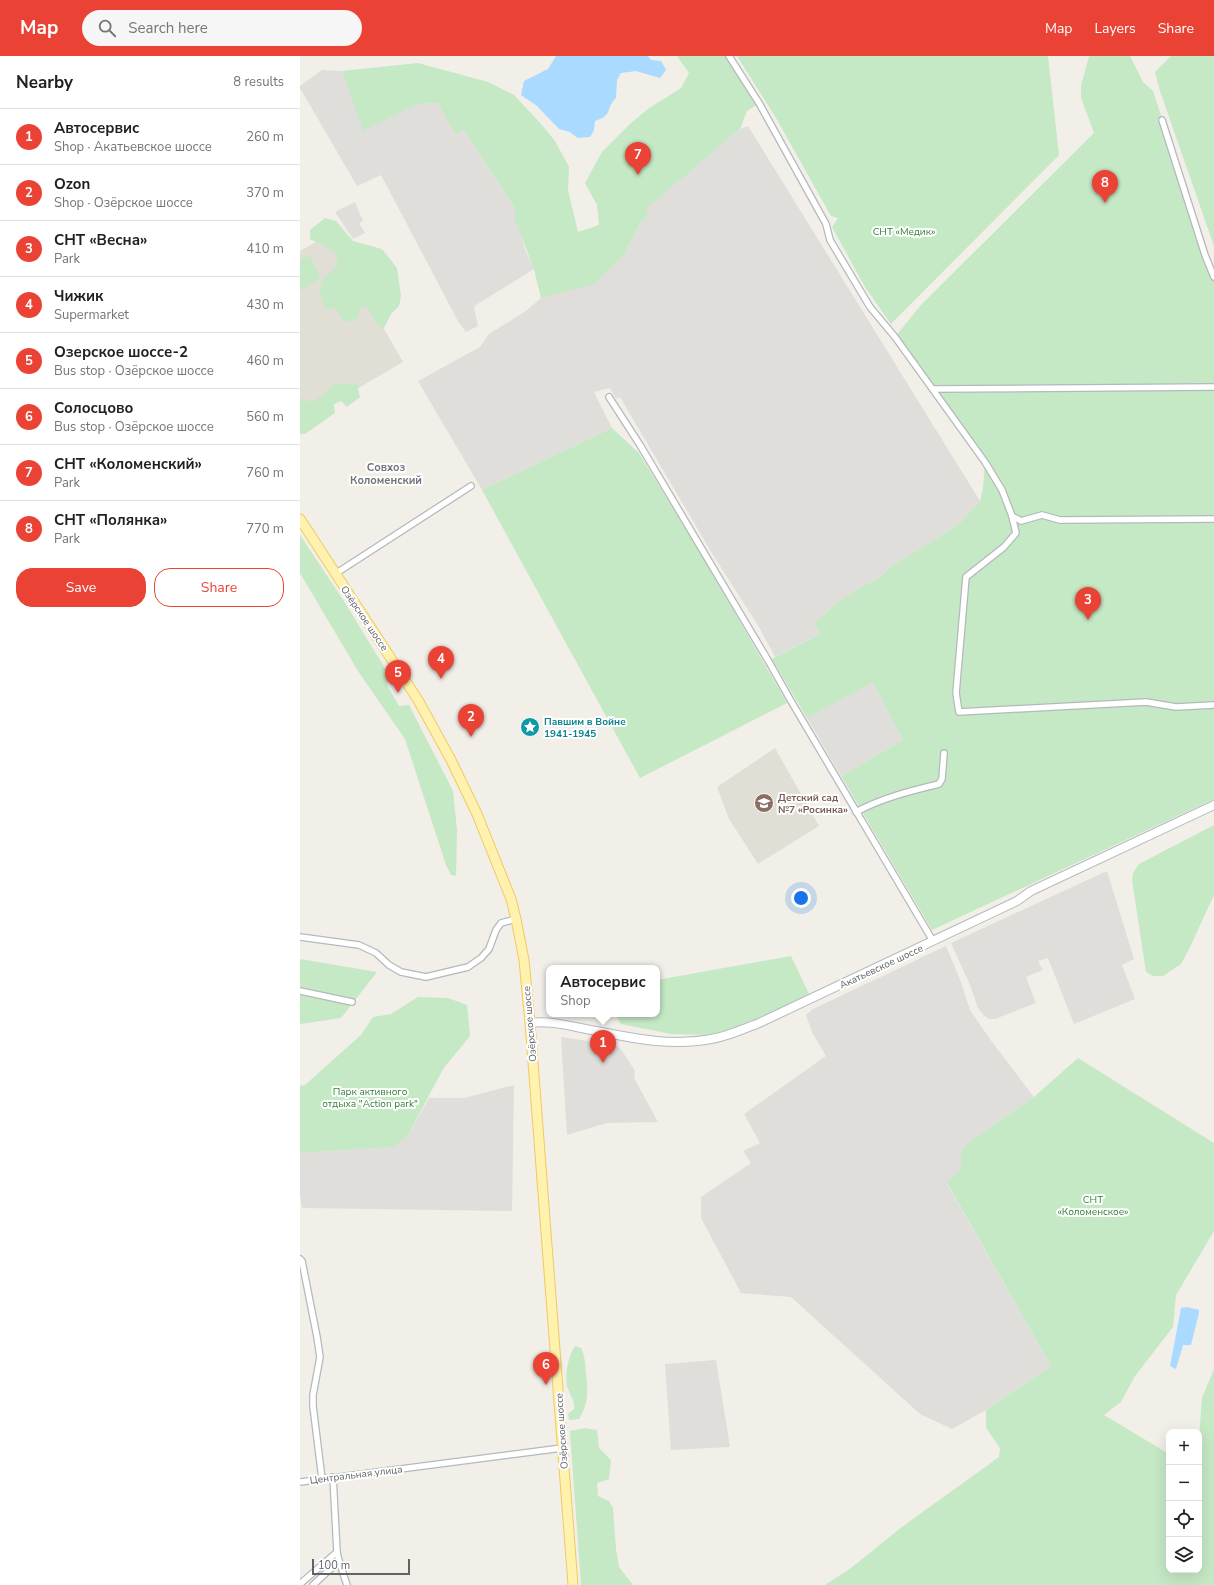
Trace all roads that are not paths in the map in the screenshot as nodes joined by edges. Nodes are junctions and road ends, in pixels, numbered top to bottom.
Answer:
1 (729, 56) edge
2 (1162, 120) dead end
3 (1214, 277) edge
4 (1214, 387) edge
5 (933, 389) junction
6 (609, 397) dead end
7 (471, 486) dead end
8 (1012, 516) junction
9 (300, 519) edge
10 (1214, 519) edge
11 (335, 574) junction
12 (1214, 705) edge
13 (944, 753) dead end
14 (1214, 805) edge
15 (856, 812) junction
16 (516, 918) junction
17 (300, 937) edge
18 (933, 941) junction
19 (300, 991) edge
20 (352, 1002) dead end
21 (530, 1023) junction
22 (300, 1259) edge
23 (562, 1448) junction
24 (333, 1477) junction
25 (322, 1479) junction
26 (300, 1482) edge
27 (337, 1552) junction
28 (339, 1562) junction
29 (300, 1584) edge
30 (313, 1585) edge
31 (347, 1585) edge
32 (573, 1585) edge

1 - 5 street
2 - 3 street
4 - 5 street
5 - 8 street
6 - 15 street
7 - 11 street
8 - 10 street
8 - 12 street
9 - 11 main road, Озёрское шоссе
11 - 16 main road, Озёрское шоссе
13 - 15 street
14 - 18 main road, Акатьевское шоссе
15 - 18 street
16 - 17 street
16 - 21 main road, Озёрское шоссе
18 - 21 main road, Акатьевское шоссе
19 - 20 street
21 - 23 main road, Озёрское шоссе
22 - 25 street
23 - 24 street, Центральная улица
23 - 32 main road, Озёрское шоссе
24 - 25 street, Центральная улица
24 - 27 street
25 - 26 street, Центральная улица
27 - 28 street
27 - 29 street
28 - 30 street
28 - 31 street

